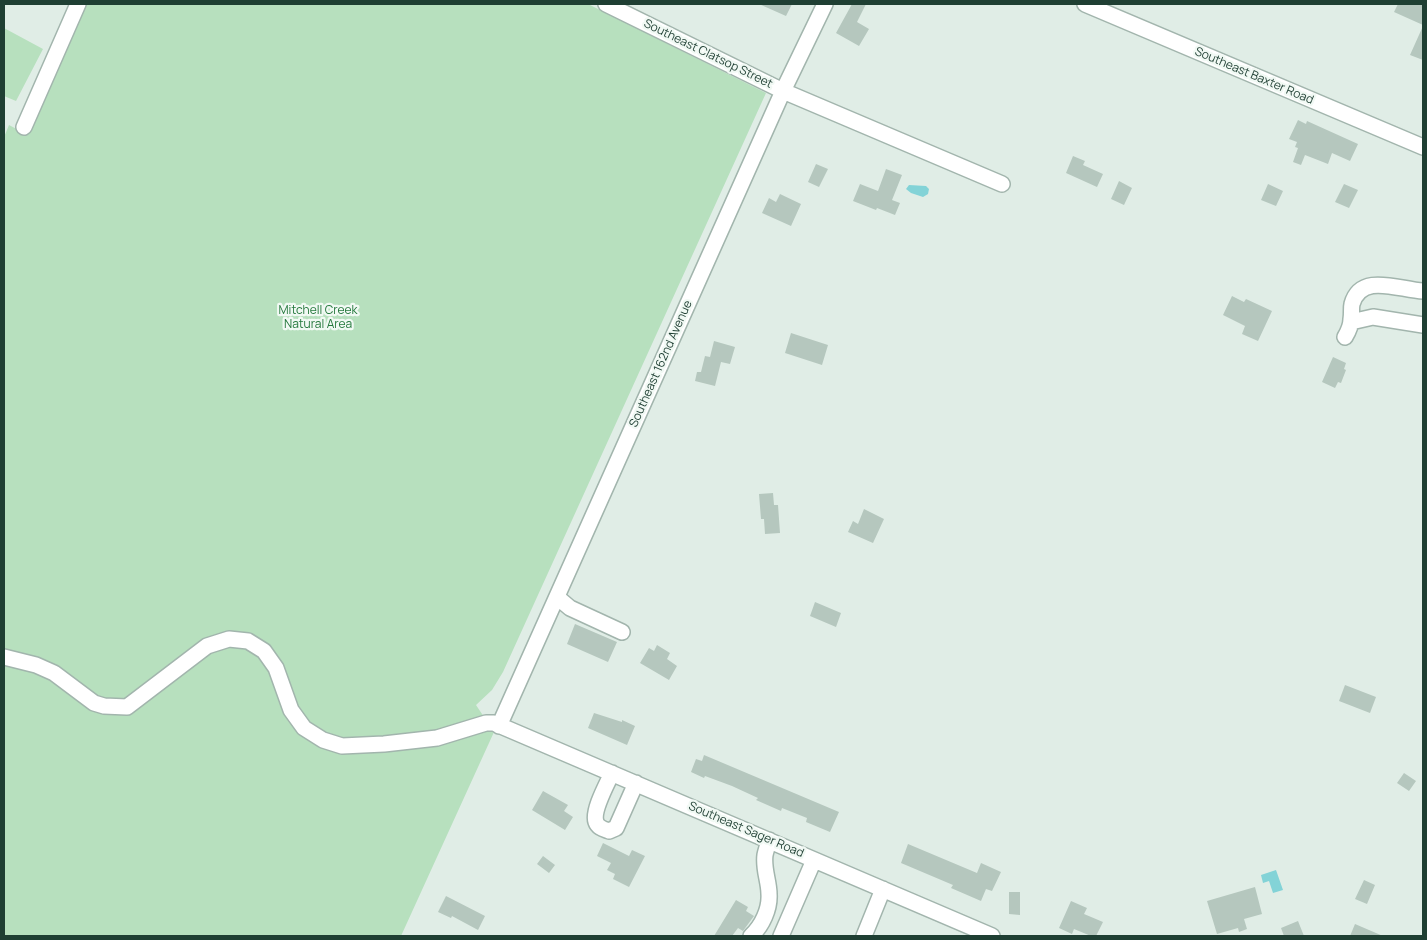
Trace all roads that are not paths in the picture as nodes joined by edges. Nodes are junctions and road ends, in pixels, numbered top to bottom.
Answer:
1 (78, 4) edge
2 (606, 4) edge
3 (825, 4) edge
4 (1085, 4) edge
5 (783, 91) junction
6 (24, 127) dead end
7 (1423, 147) edge
8 (1002, 184) dead end
9 (1423, 291) edge
10 (1351, 322) junction
11 (1423, 325) edge
12 (1345, 338) dead end
13 (557, 597) junction
14 (622, 632) dead end
15 (4, 657) edge
16 (499, 726) junction
17 (612, 773) junction
18 (636, 783) junction
19 (769, 840) junction
20 (814, 860) junction
21 (883, 890) junction
22 (752, 936) edge
23 (781, 936) edge
24 (864, 936) edge
25 (992, 936) edge

1 - 6 street
2 - 5 street, Southeast Clatsop Street
3 - 5 street, Southeast 162nd Avenue
4 - 7 street, Southeast Baxter Road
5 - 8 street, Southeast Clatsop Street
5 - 13 street, Southeast 162nd Avenue
9 - 10 street
10 - 11 street
10 - 12 street
13 - 14 street
13 - 16 street, Southeast 162nd Avenue
15 - 16 street
16 - 17 street, Southeast Sager Road
17 - 18 street, Southeast Sager Road
17 - 18 street
18 - 19 street, Southeast Sager Road
19 - 20 street, Southeast Sager Road
19 - 22 street
20 - 21 street, Southeast Sager Road
20 - 23 street
21 - 24 street
21 - 25 street, Southeast Sager Road

